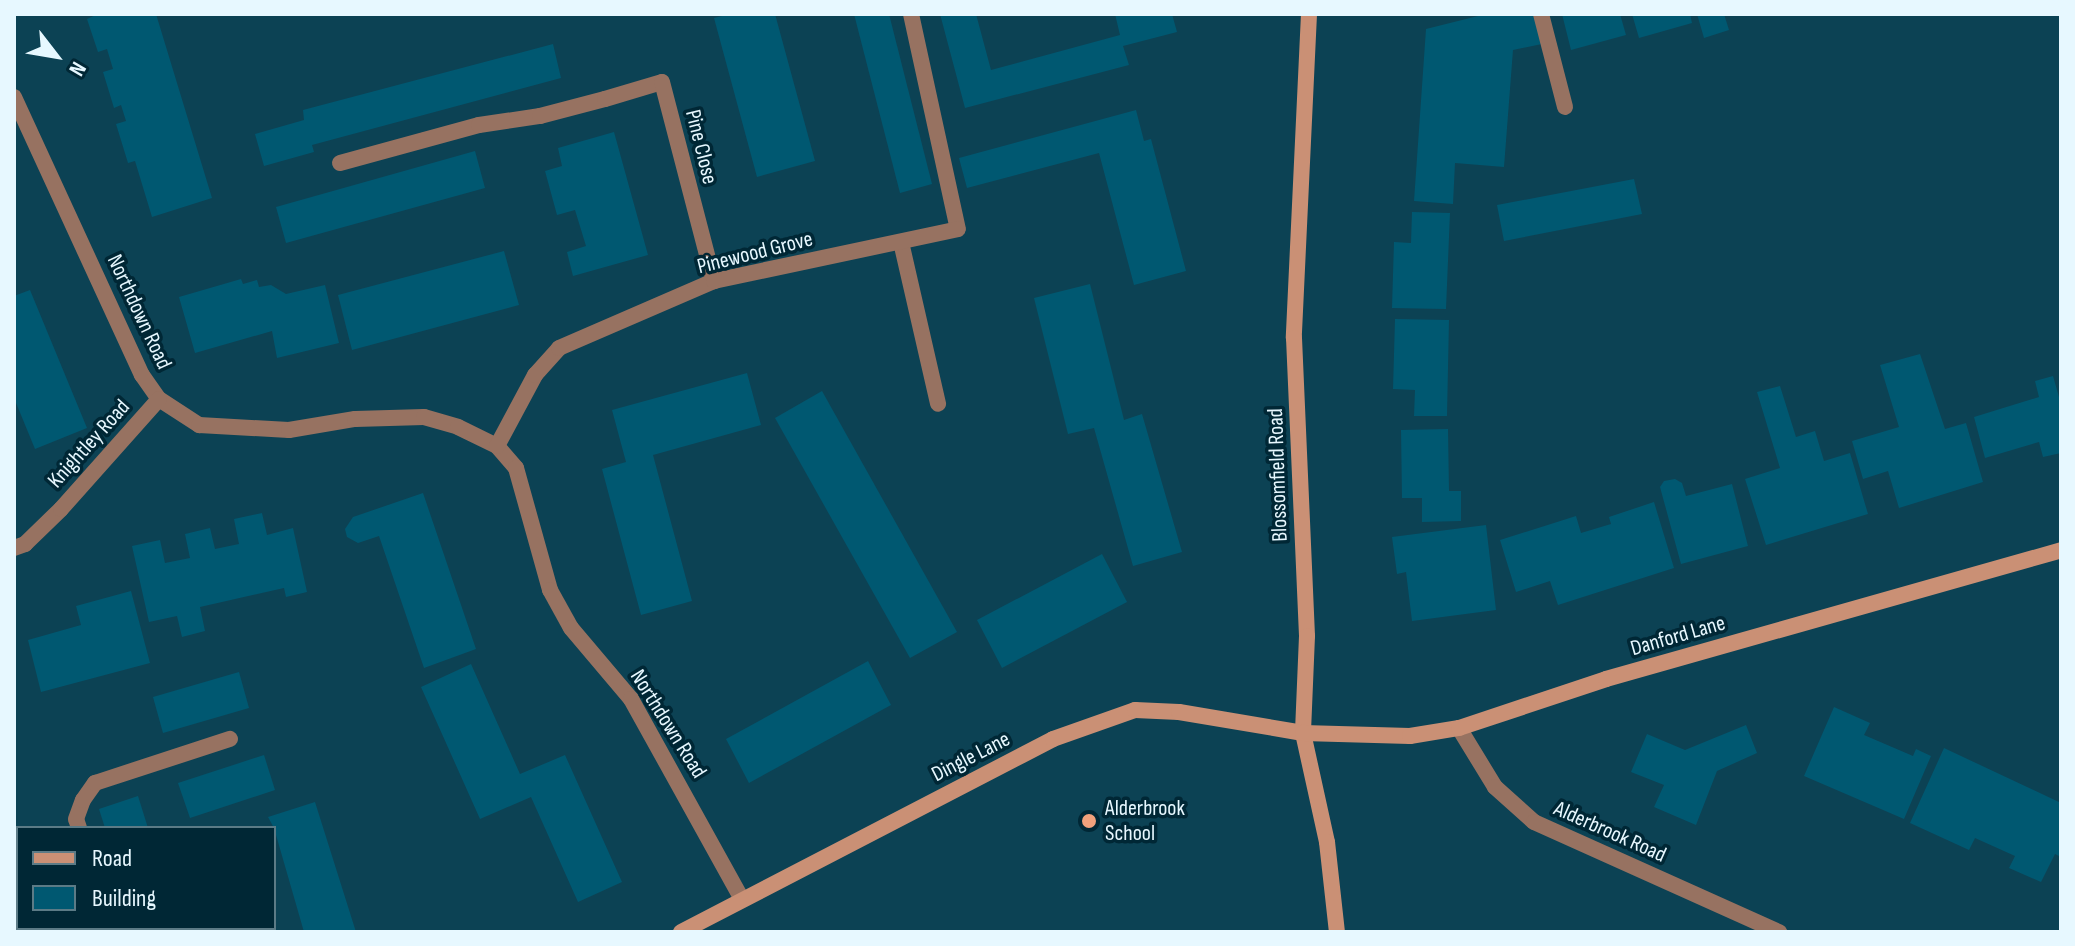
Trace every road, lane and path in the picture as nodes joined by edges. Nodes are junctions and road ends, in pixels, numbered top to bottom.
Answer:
1 (911, 14) edge
2 (1309, 14) edge
3 (1541, 14) edge
4 (14, 97) edge
5 (1565, 107) dead end
6 (340, 163) dead end
7 (901, 242) junction
8 (714, 281) junction
9 (159, 399) junction
10 (938, 404) dead end
11 (497, 446) junction
12 (14, 548) edge
13 (2061, 550) edge
14 (1459, 728) junction
15 (1303, 733) junction
16 (230, 739) dead end
17 (78, 826) edge
18 (742, 899) junction
19 (681, 932) edge
20 (1337, 932) edge
21 (1779, 932) edge

1 - 7 street, Pinewood Grove
2 - 15 street, Blossomfield Road
3 - 5 street
4 - 9 street, Northdown Road
6 - 8 street, Pine Close
7 - 8 street, Pinewood Grove
7 - 10 street
8 - 11 street, Pinewood Grove
9 - 11 street, Northdown Road
9 - 12 street, Knightley Road
11 - 18 street, Northdown Road
13 - 14 street, Danford Lane
14 - 15 street, Danford Lane
14 - 21 street, Alderbrook Road
15 - 18 street, Dingle Lane
15 - 20 street, Blossomfield Road
16 - 17 street
18 - 19 street, Dingle Lane

